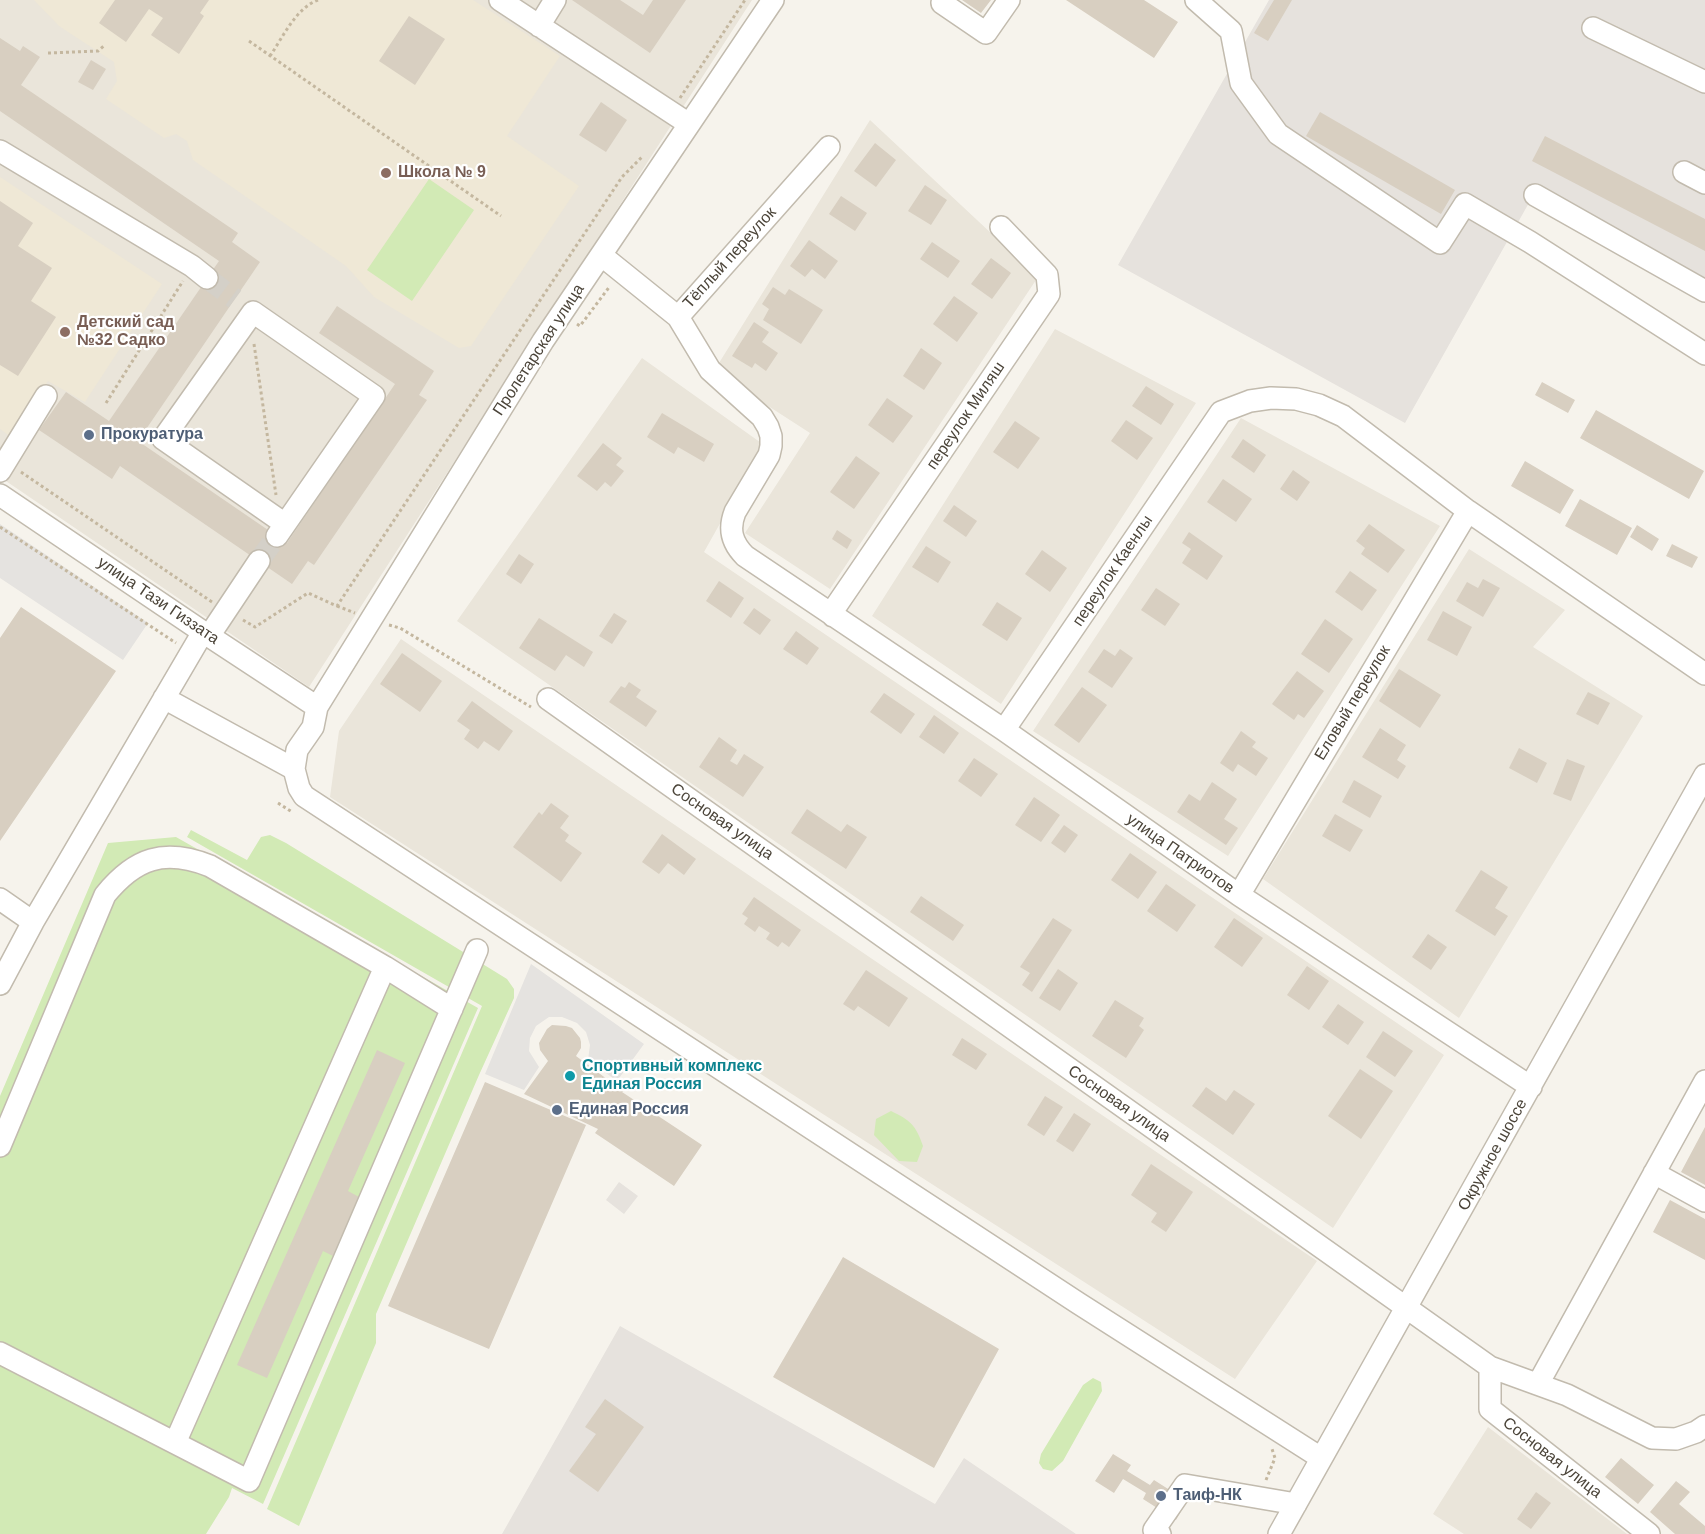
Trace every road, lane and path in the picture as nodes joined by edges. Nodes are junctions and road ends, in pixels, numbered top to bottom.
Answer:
1 (318, 0) edge
2 (500, 0) edge
3 (555, 0) edge
4 (745, 0) edge
5 (773, 0) edge
6 (945, 0) edge
7 (1009, 0) edge
8 (1196, 0) edge
9 (538, 26) junction
10 (1593, 28) dead end
11 (249, 41) dead end
12 (105, 45) dead end
13 (48, 52) dead end
14 (270, 56) junction
15 (1705, 82) edge
16 (671, 112) junction
17 (689, 124) junction
18 (829, 147) dead end
19 (0, 152) edge
20 (647, 152) dead end
21 (1684, 172) dead end
22 (1705, 183) edge
23 (1535, 195) dead end
24 (501, 216) dead end
25 (1001, 227) dead end
26 (601, 255) junction
27 (200, 272) joint
28 (1705, 291) edge
29 (250, 316) junction
30 (678, 317) junction
31 (1705, 354) edge
32 (46, 396) dead end
33 (106, 403) dead end
34 (3, 466) edge
35 (0, 495) edge
36 (1468, 511) junction
37 (0, 527) edge
38 (281, 527) junction
39 (259, 561) tunnel mouth
40 (337, 606) junction
41 (226, 611) junction
42 (833, 613) junction
43 (371, 618) junction
44 (206, 634) junction
45 (172, 652) dead end
46 (1705, 674) edge
47 (164, 698) junction
48 (549, 699) joint
49 (317, 707) junction
50 (1004, 729) junction
51 (294, 769) junction
52 (1705, 774) edge
53 (1239, 895) junction
54 (0, 899) edge
55 (33, 922) junction
56 (477, 950) dead end
57 (385, 967) junction
58 (0, 984) edge
59 (452, 1009) junction
60 (1705, 1081) edge
61 (1531, 1087) junction
62 (0, 1146) edge
63 (1654, 1173) junction
64 (1705, 1201) edge
65 (1407, 1308) junction
66 (0, 1353) edge
67 (1490, 1367) junction
68 (1538, 1384) junction
69 (1705, 1426) edge
70 (175, 1443) junction
71 (1321, 1458) junction
72 (1296, 1504) junction
73 (1160, 1534) edge
74 (1279, 1534) edge
75 (1648, 1534) edge

1 - 14 path
2 - 9 street
3 - 9 street
4 - 16 path
5 - 17 street, Пролетарская улица
6 - 7 street
8 - 31 street
9 - 16 street
10 - 15 street
11 - 14 path
12 - 13 path
14 - 24 path
16 - 17 street
17 - 26 street, Пролетарская улица
18 - 30 street, Тёплый переулок
19 - 27 street
20 - 40 path
21 - 22 street
23 - 28 street
25 - 42 street, переулок Миляш
26 - 30 street
26 - 43 street, Пролетарская улица
27 - 33 path
29 - 38 path
29 - 38 street
29 - 38 street
30 - 42 street, Тёплый переулок
32 - 34 street
34 - 41 path
35 - 44 street, улица Тази Гиззата
36 - 46 street
36 - 50 street, переулок Каенлы
36 - 53 street, Еловый переулок
37 - 45 path
39 - 41 street
40 - 41 path
40 - 43 path
41 - 44 street
42 - 50 street, улица Патриотов
43 - 48 path
43 - 49 street, Пролетарская улица
44 - 47 street
44 - 49 street, улица Тази Гиззата
47 - 51 street
47 - 55 street
48 - 65 street, Сосновая улица
49 - 51 street, Пролетарская улица
50 - 53 street, улица Патриотов
51 - 71 street
52 - 61 street, Окружное шоссе
53 - 61 street, улица Патриотов
54 - 55 street
55 - 58 street
56 - 59 street
57 - 59 street
57 - 62 street
57 - 70 street
59 - 70 street
60 - 63 street
61 - 65 street, Окружное шоссе
63 - 64 street
63 - 68 street
65 - 67 street, Сосновая улица
65 - 71 street, Окружное шоссе
66 - 70 street
67 - 68 street
67 - 75 street, Сосновая улица
68 - 69 street
71 - 72 street, Окружное шоссе
72 - 73 street
72 - 74 street, Окружное шоссе

